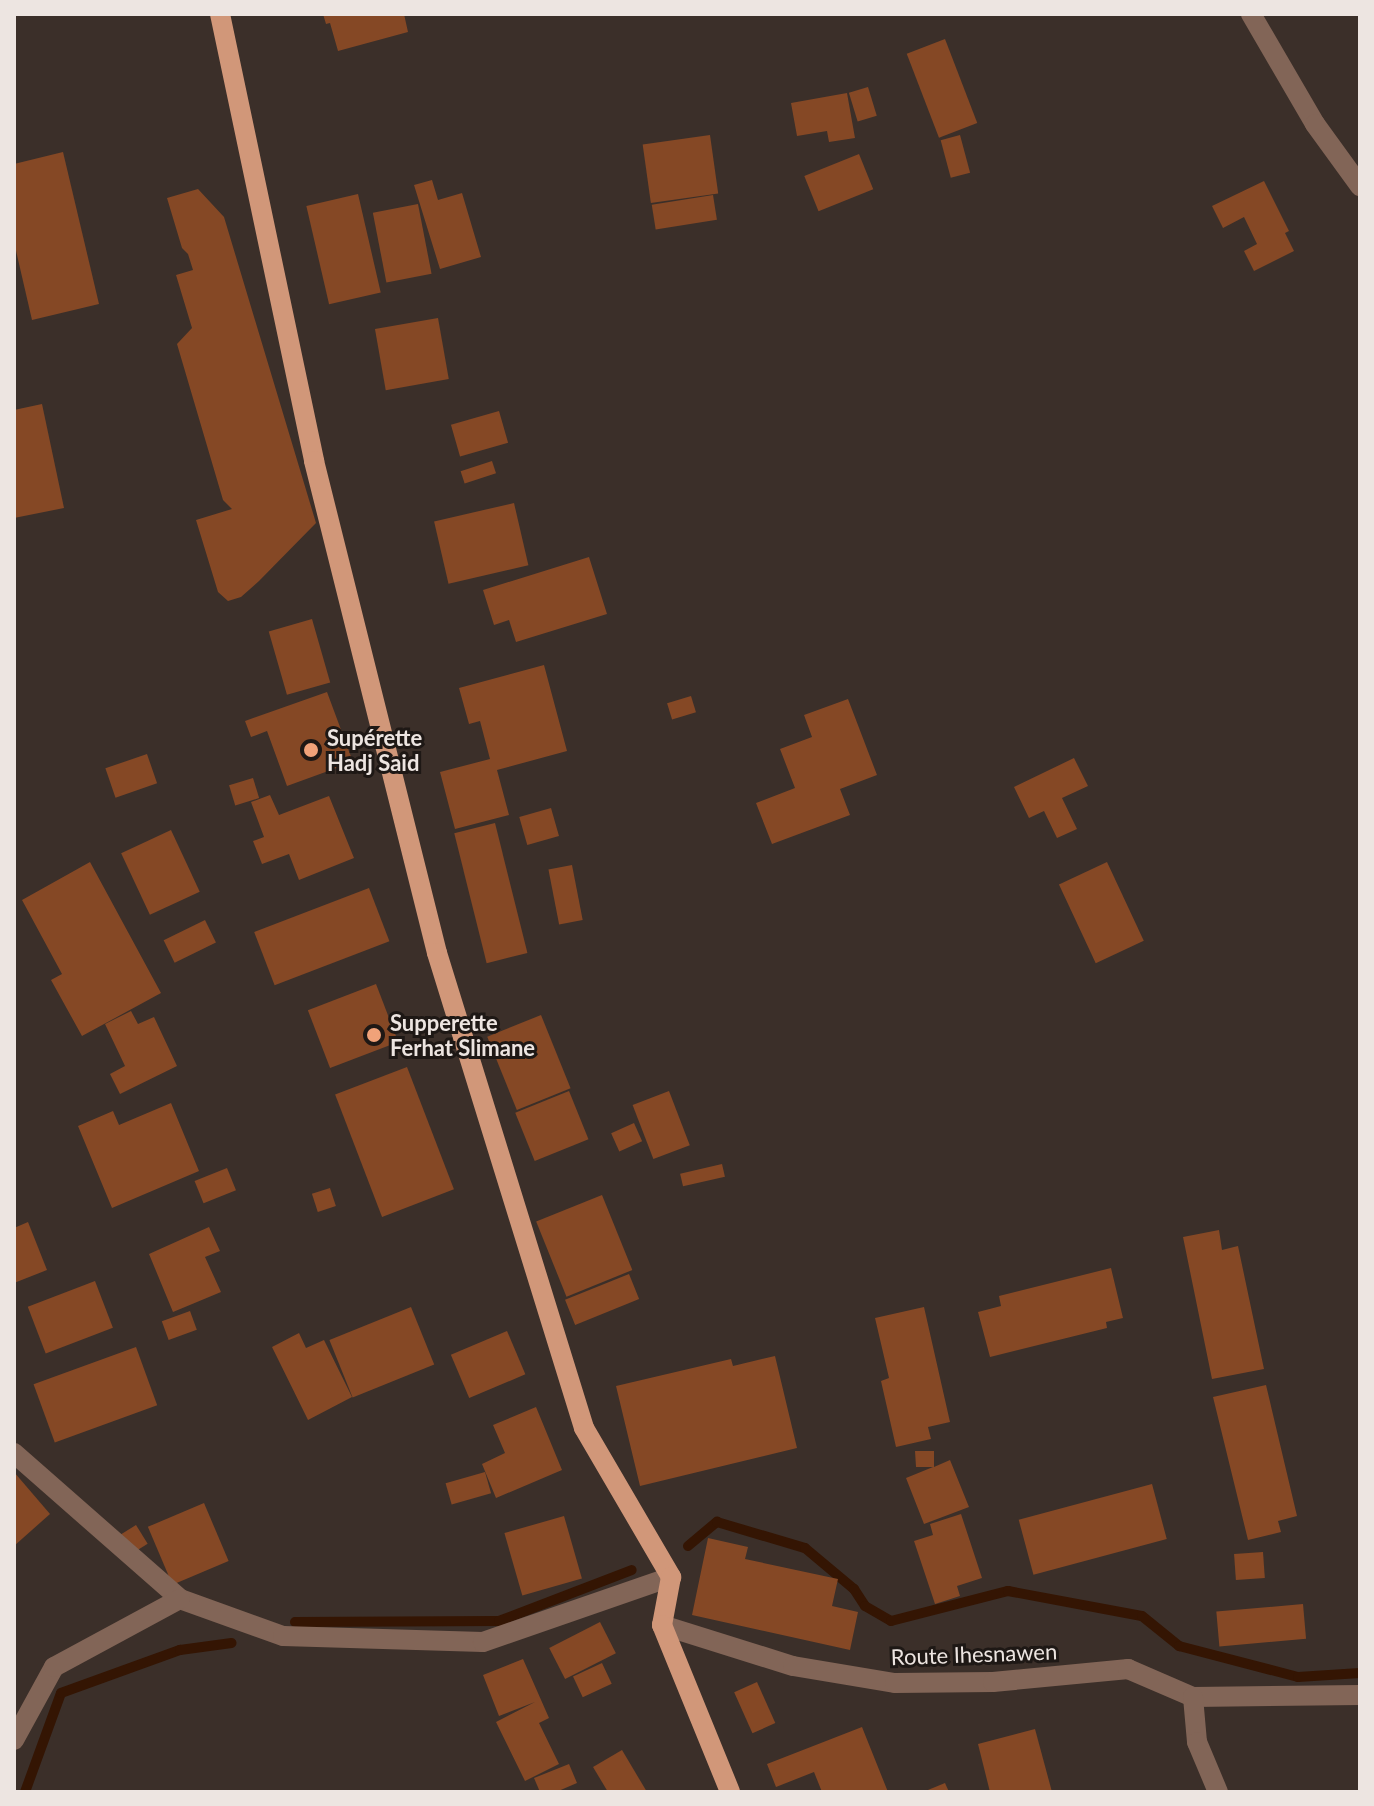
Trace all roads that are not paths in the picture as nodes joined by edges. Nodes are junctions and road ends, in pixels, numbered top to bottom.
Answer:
1 (220, 14) edge
2 (1251, 14) edge
3 (1360, 186) edge
4 (14, 1453) edge
5 (671, 1577) junction
6 (180, 1599) junction
7 (662, 1625) junction
8 (1360, 1695) edge
9 (1193, 1697) junction
10 (14, 1740) edge
11 (730, 1792) edge
12 (1218, 1792) edge

1 - 5 main road
2 - 3 street
4 - 6 street
5 - 6 street
5 - 7 main road
6 - 10 street
7 - 9 street, Route Ihesnawen
7 - 11 main road
8 - 9 street, Route Ihesnawen
9 - 12 street

